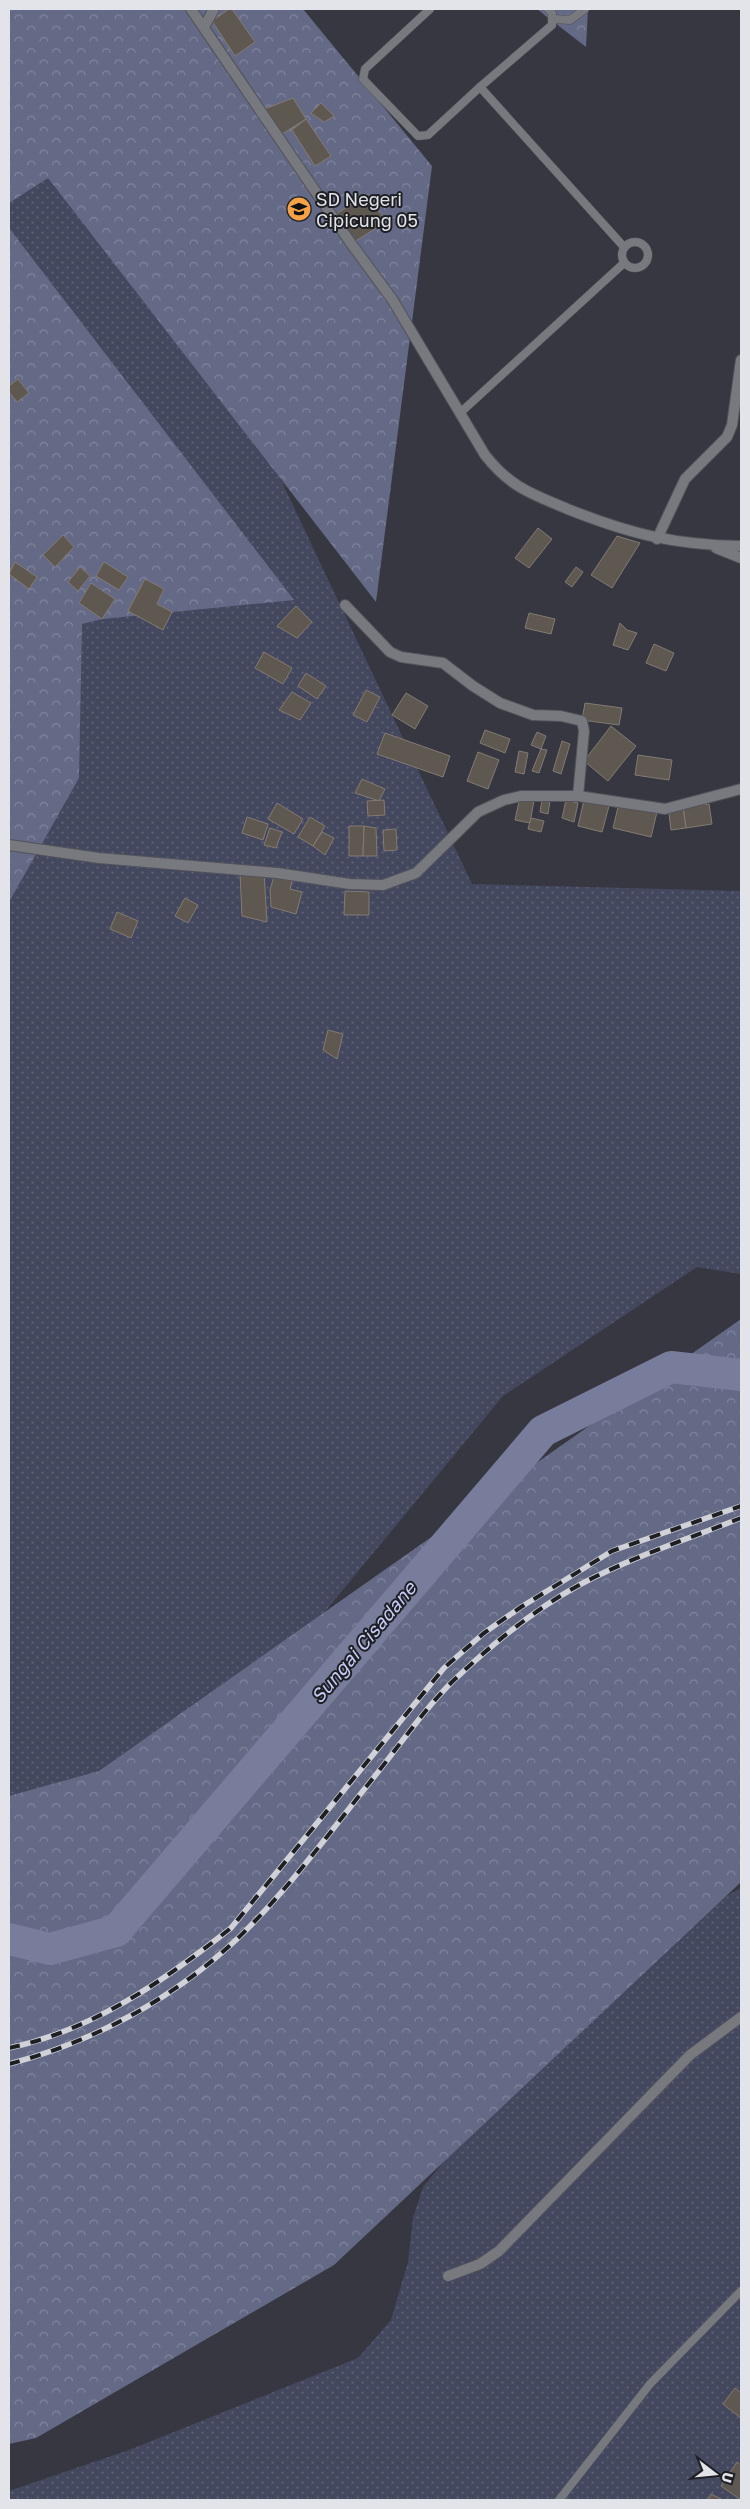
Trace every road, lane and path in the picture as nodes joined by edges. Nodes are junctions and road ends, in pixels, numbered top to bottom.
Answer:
1 (190, 9) edge
2 (214, 9) edge
3 (430, 9) edge
4 (548, 9) edge
5 (585, 9) edge
6 (554, 19) junction
7 (204, 27) junction
8 (480, 87) junction
9 (624, 247) junction
10 (624, 263) junction
11 (741, 360) edge
12 (460, 413) junction
13 (658, 539) junction
14 (710, 546) junction
15 (741, 546) edge
16 (741, 558) edge
17 (345, 605) dead end
18 (741, 789) edge
19 (578, 796) junction
20 (9, 845) edge
21 (741, 2017) edge
22 (448, 2276) dead end
23 (741, 2291) edge
24 (559, 2500) edge

1 - 7 street
2 - 7 street
3 - 8 lane
4 - 6 lane
5 - 6 lane
6 - 8 lane
7 - 12 street
8 - 9 lane
9 - 10 lane
9 - 10 lane
10 - 12 lane
11 - 13 street
12 - 13 street
13 - 14 street
14 - 15 street
14 - 16 street
17 - 19 street
18 - 19 street
19 - 20 street
21 - 22 street
23 - 24 lane

